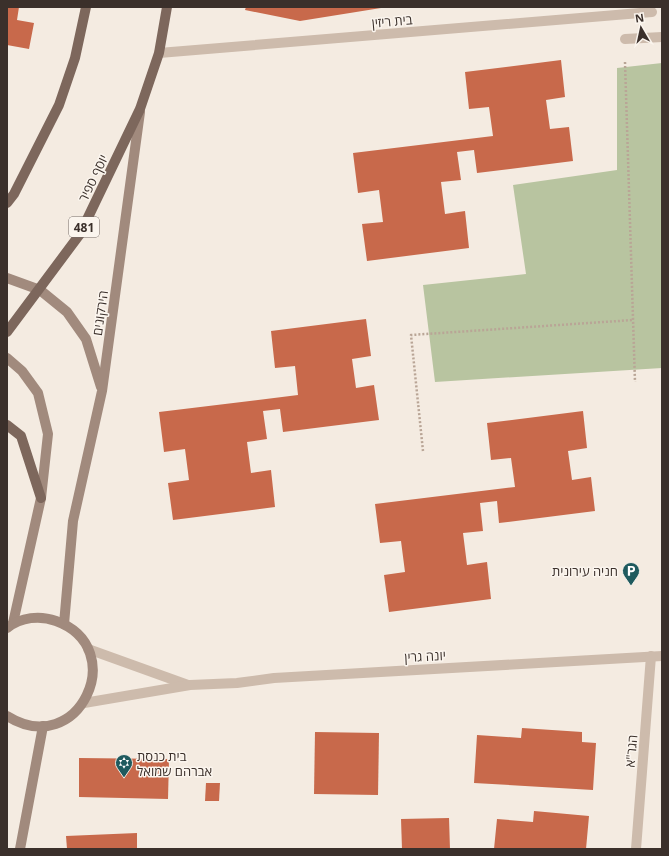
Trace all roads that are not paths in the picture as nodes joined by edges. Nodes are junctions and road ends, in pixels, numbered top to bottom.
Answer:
1 (86, 7) edge
2 (167, 7) edge
3 (652, 12) dead end
4 (662, 37) edge
5 (625, 39) road end
6 (158, 53) junction
7 (140, 109) junction
8 (7, 203) edge
9 (7, 278) edge
10 (40, 290) junction
11 (7, 332) edge
12 (7, 358) edge
13 (102, 391) junction
14 (7, 425) edge
15 (41, 498) junction
16 (64, 624) junction
17 (10, 626) edge
18 (88, 649) junction
19 (651, 656) junction
20 (662, 656) edge
21 (190, 685) junction
22 (84, 703) junction
23 (7, 716) edge
24 (43, 726) junction
25 (20, 849) edge
26 (636, 849) edge

1 - 8 main road
2 - 6 main road, הירקונים / 481
3 - 6 street, בית ריזין
4 - 5 street
6 - 7 main road, הירקונים / 481
7 - 10 main road, יוסף ספיר / 481
7 - 13 street, הירקונים
9 - 10 street
10 - 11 main road, יוסף ספיר / 481
10 - 13 street
12 - 15 street
13 - 16 street, הירקונים
14 - 15 main road
15 - 17 street
16 - 17 street
16 - 18 street
18 - 21 street, יונה גרין
18 - 22 street
19 - 20 street, יונה גרין
19 - 21 street, יונה גרין
19 - 26 street, הגר"א
21 - 22 street, יונה גרין
22 - 24 street
23 - 24 street
24 - 25 street

